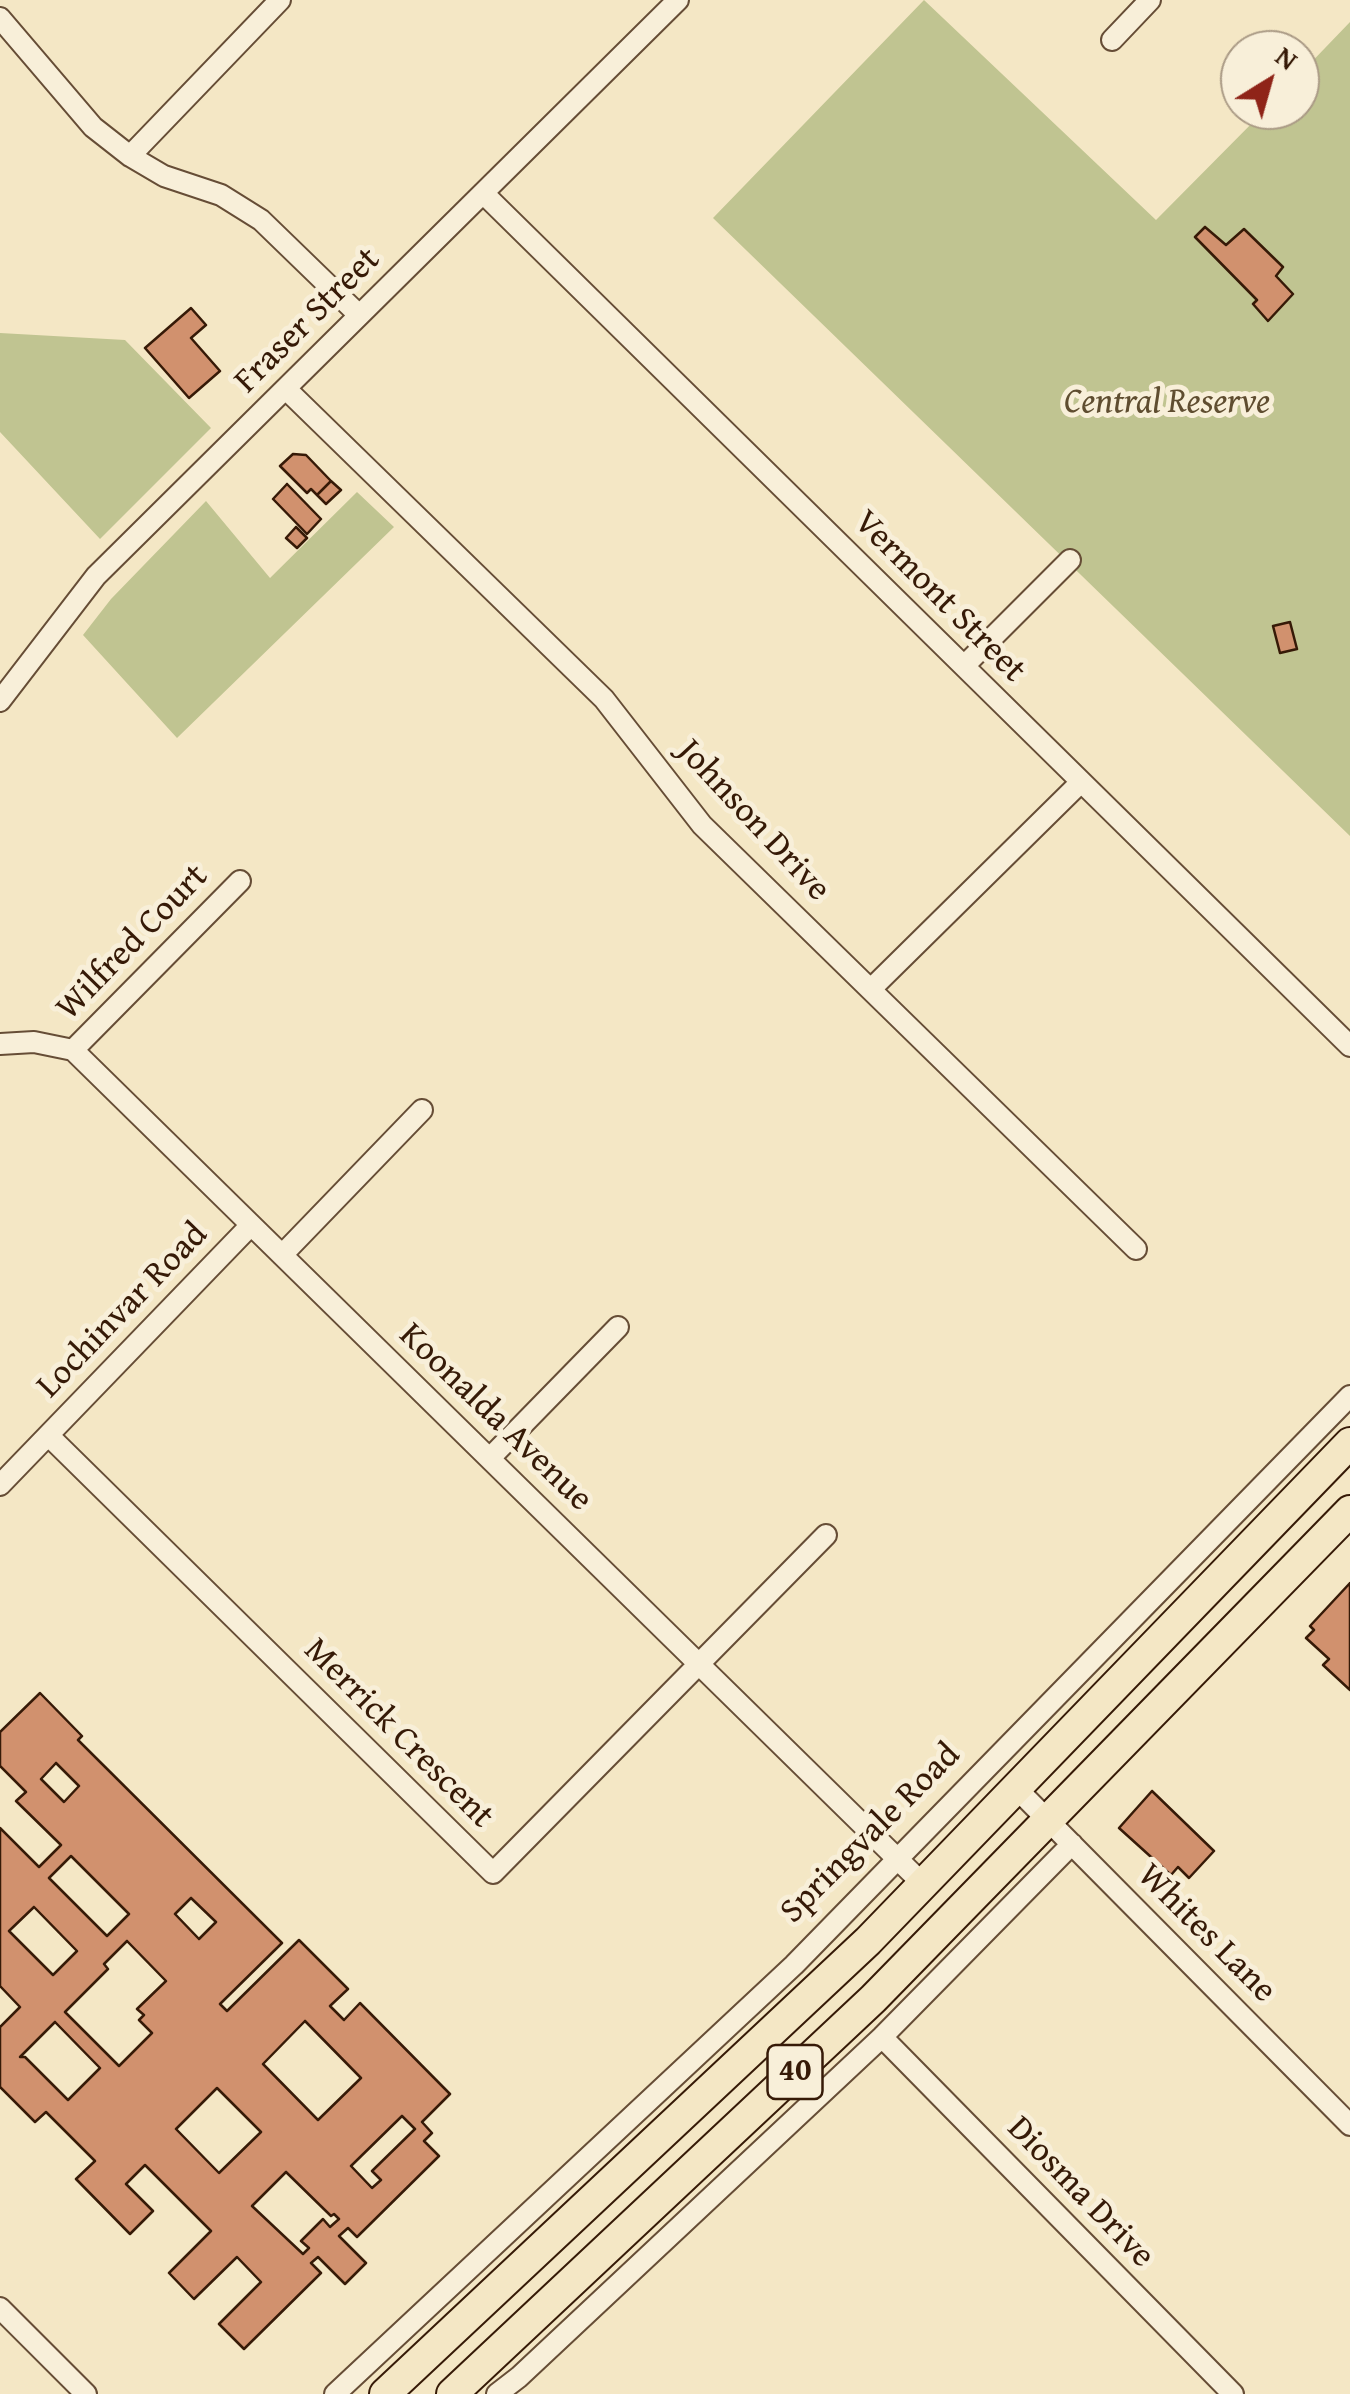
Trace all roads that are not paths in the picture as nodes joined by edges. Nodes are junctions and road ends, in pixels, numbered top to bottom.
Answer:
1 (280, 0) edge
2 (678, 0) edge
3 (1150, 0) edge
4 (0, 18) edge
5 (1112, 40) dead end
6 (130, 156) junction
7 (483, 193) junction
8 (359, 315) junction
9 (286, 389) junction
10 (1070, 560) dead end
11 (964, 666) junction
12 (4, 687) edge
13 (1080, 782) junction
14 (240, 880) dead end
15 (871, 988) junction
16 (0, 1044) edge
17 (1350, 1046) edge
18 (73, 1050) junction
19 (422, 1110) dead end
20 (251, 1226) junction
21 (1136, 1248) dead end
22 (282, 1255) junction
23 (618, 1327) dead end
24 (1350, 1396) edge
25 (48, 1436) junction
26 (1350, 1444) edge
27 (490, 1458) junction
28 (0, 1485) edge
29 (1350, 1511) edge
30 (826, 1536) dead end
31 (700, 1666) junction
32 (1016, 1788) junction
33 (1048, 1820) junction
34 (1072, 1844) junction
35 (896, 1859) junction
36 (923, 1884) junction
37 (882, 2037) junction
38 (1350, 2125) edge
39 (428, 2306) junction
40 (0, 2308) edge
41 (441, 2342) junction
42 (400, 2389) edge
43 (86, 2394) edge
44 (335, 2394) edge
45 (452, 2394) edge
46 (497, 2394) edge
47 (1232, 2394) edge

1 - 6 street
2 - 7 street, Fraser Street
3 - 5 street
4 - 6 street
6 - 8 street
7 - 8 street, Fraser Street
7 - 11 street, Vermont Street
8 - 9 street, Fraser Street
9 - 12 street, Fraser Street
9 - 15 street, Johnson Drive
10 - 11 street
11 - 13 street, Vermont Street
13 - 15 street
13 - 17 street, Vermont Street
14 - 18 street, Wilfred Court
15 - 21 street, Johnson Drive
16 - 18 street
18 - 20 street, Koonalda Avenue
19 - 22 street
20 - 22 street, Koonalda Avenue
20 - 25 street, Lochinvar Road
22 - 27 street, Koonalda Avenue
23 - 27 street
24 - 35 street, Springvale Road
25 - 28 street, Lochinvar Road
25 - 31 street, Merrick Crescent
26 - 32 highway, Springvale Road / 40
27 - 31 street, Koonalda Avenue
29 - 33 highway, 40
30 - 31 street
31 - 35 street, Koonalda Avenue
32 - 33 street, Whites Lane
32 - 36 highway, Springvale Road / 40
33 - 34 street, Whites Lane
33 - 45 highway, 40
34 - 37 street
34 - 38 street, Whites Lane
35 - 36 street, Koonalda Avenue
35 - 39 street, Springvale Road
36 - 41 highway, Springvale Road / 40
37 - 46 street
37 - 47 street, Diosma Drive
39 - 41 street
39 - 44 street, Springvale Road
40 - 43 street
41 - 42 highway, Springvale Road / 40

